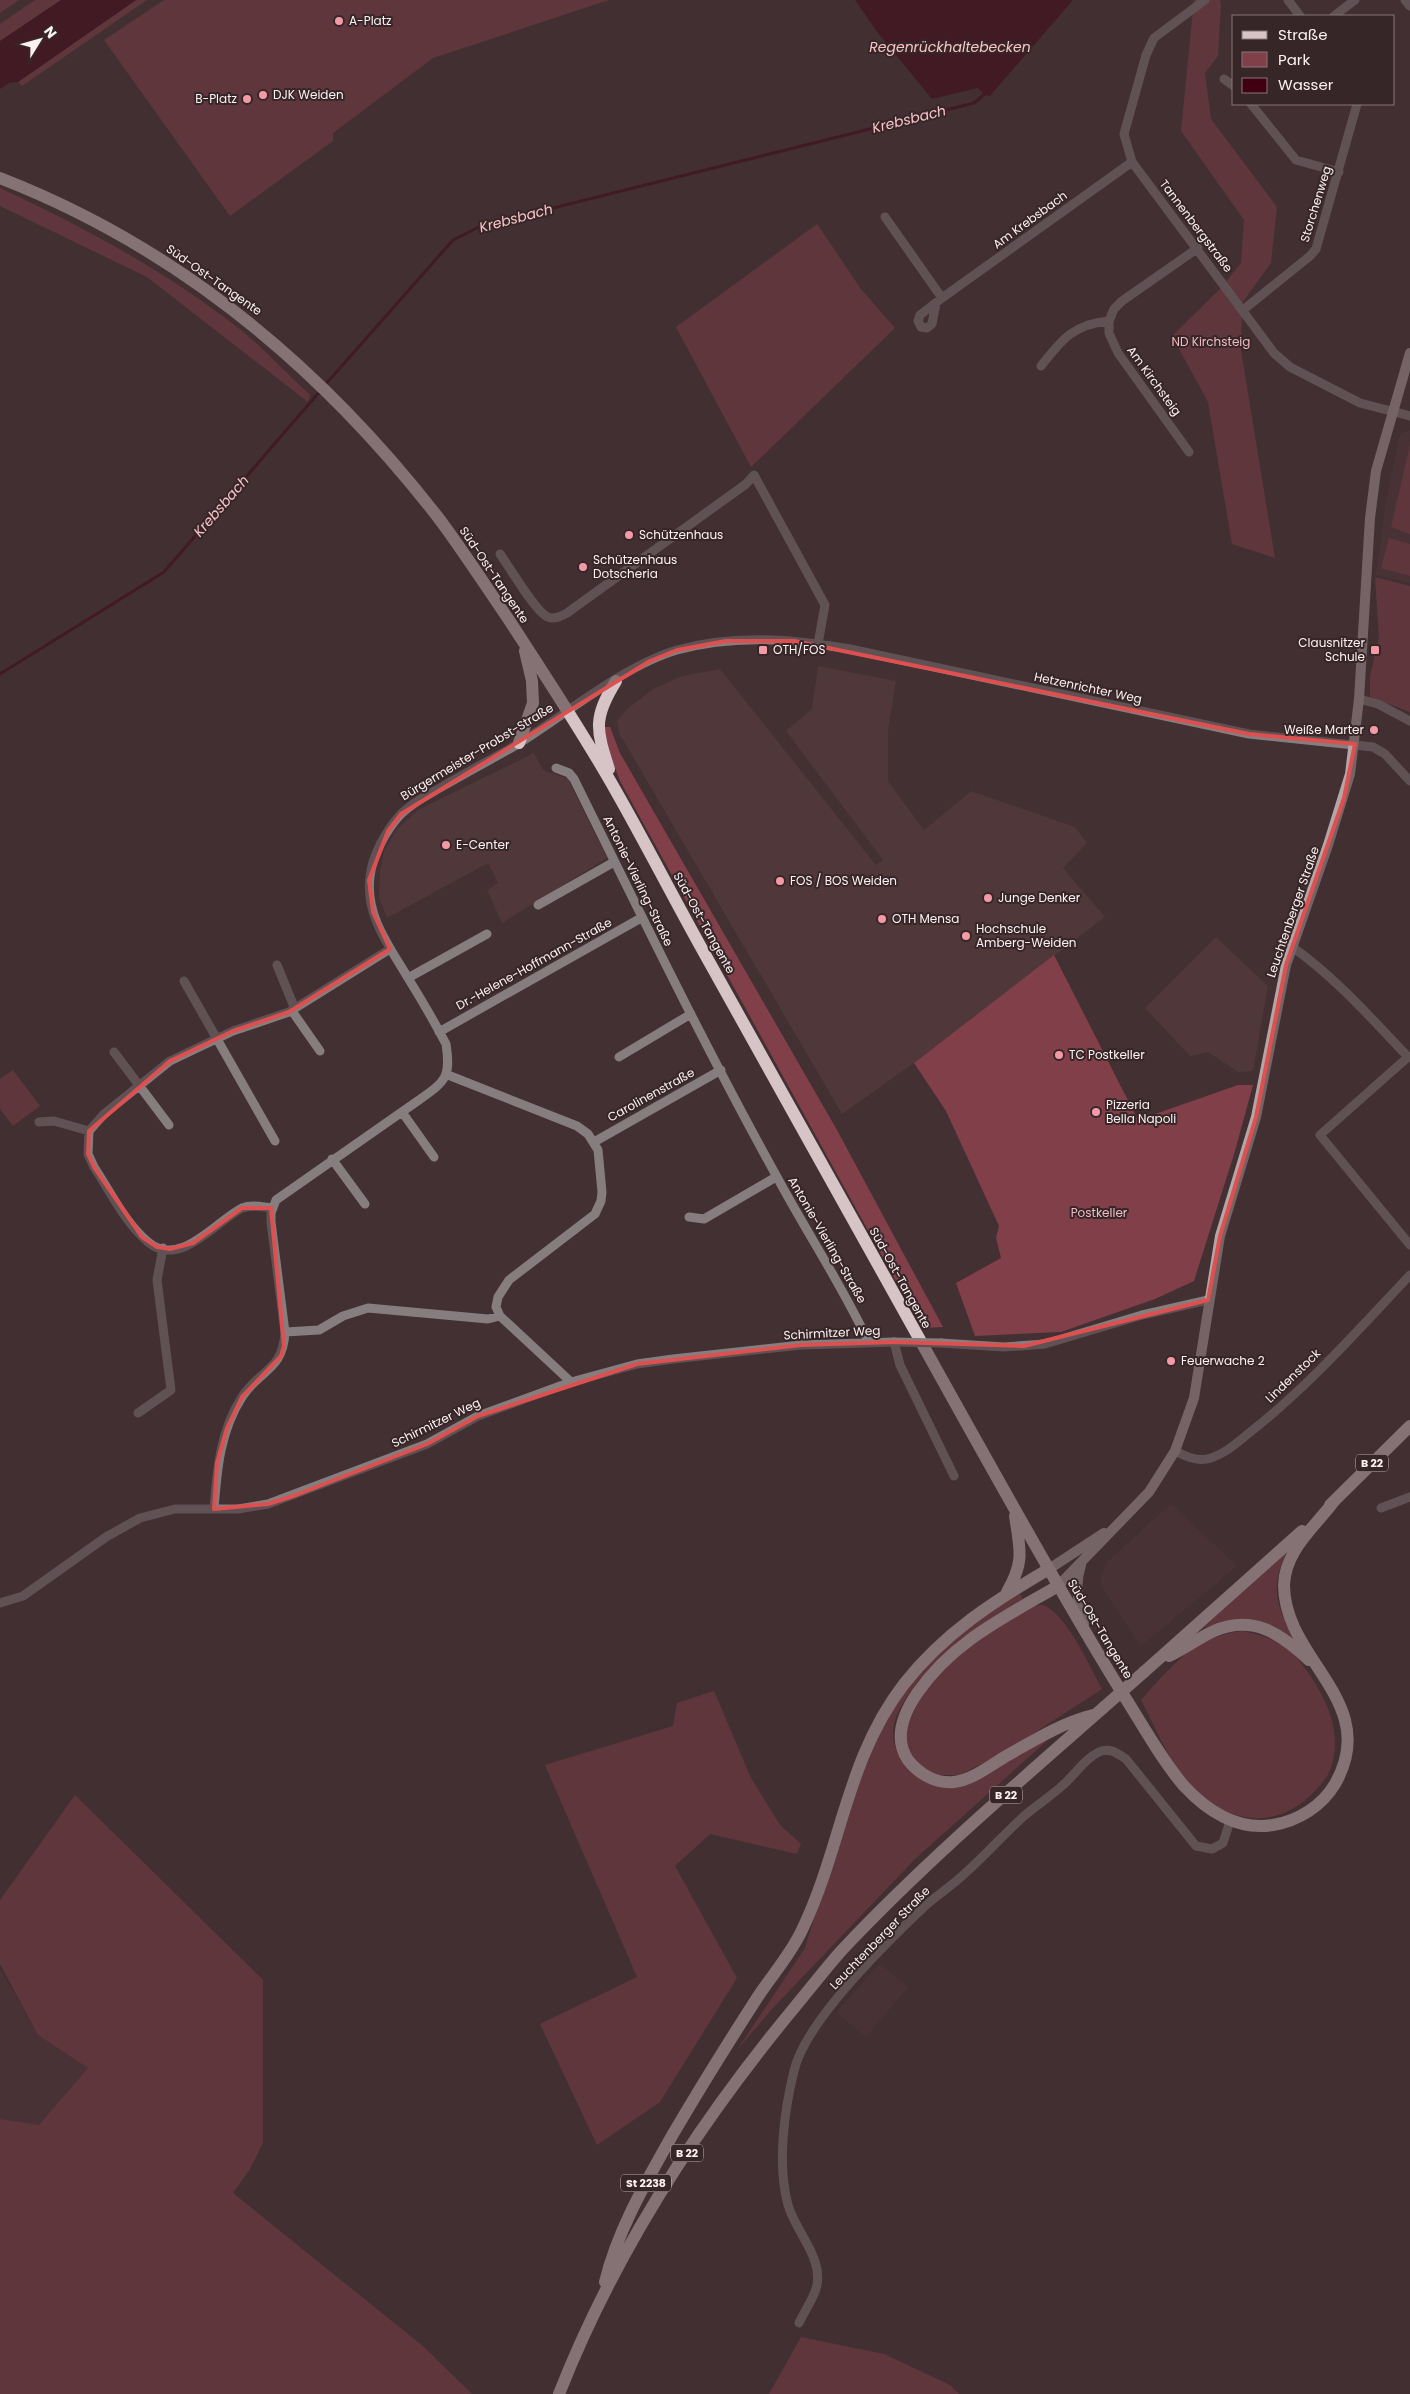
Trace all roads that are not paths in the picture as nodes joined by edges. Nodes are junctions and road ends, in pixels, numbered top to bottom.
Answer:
1 (1205, 0) edge
2 (1288, 0) edge
3 (1355, 0) edge
4 (1405, 0) edge
5 (1410, 6) edge
6 (1299, 15) edge
7 (1335, 15) edge
8 (1224, 79) dead end
9 (1232, 85) edge
10 (1252, 105) edge
11 (1357, 105) edge
12 (1132, 162) junction
13 (1339, 172) junction
14 (0, 178) edge
15 (885, 217) dead end
16 (1198, 248) junction
17 (1243, 310) junction
18 (1109, 321) junction
19 (1410, 353) edge
20 (1041, 366) dead end
21 (1393, 411) junction
22 (1410, 416) edge
23 (1189, 452) dead end
24 (500, 554) dead end
25 (523, 642) junction
26 (818, 644) junction
27 (616, 681) junction
28 (1359, 699) junction
29 (568, 711) junction
30 (1410, 720) edge
31 (518, 743) junction
32 (1355, 744) junction
33 (556, 768) dead end
34 (1410, 781) edge
35 (615, 788) junction
36 (614, 862) junction
37 (538, 905) dead end
38 (641, 918) junction
39 (487, 934) dead end
40 (1291, 946) junction
41 (390, 948) junction
42 (277, 965) dead end
43 (408, 978) junction
44 (184, 981) dead end
45 (294, 1010) junction
46 (691, 1014) junction
47 (440, 1032) junction
48 (216, 1038) junction
49 (114, 1052) dead end
50 (320, 1052) dead end
51 (619, 1057) dead end
52 (721, 1070) junction
53 (448, 1075) junction
54 (140, 1085) junction
55 (402, 1112) junction
56 (39, 1122) dead end
57 (169, 1125) dead end
58 (88, 1131) junction
59 (275, 1142) dead end
60 (594, 1142) junction
61 (434, 1157) dead end
62 (332, 1160) junction
63 (776, 1177) junction
64 (365, 1204) dead end
65 (272, 1208) junction
66 (690, 1217) dead end
67 (1410, 1245) edge
68 (163, 1248) junction
69 (1410, 1275) edge
70 (1208, 1300) junction
71 (500, 1316) junction
72 (285, 1332) junction
73 (894, 1342) junction
74 (869, 1343) junction
75 (572, 1382) junction
76 (138, 1413) dead end
77 (1410, 1426) edge
78 (1175, 1451) junction
79 (954, 1476) dead end
80 (1410, 1497) edge
81 (1335, 1500) junction
82 (1014, 1508) junction
83 (1381, 1508) dead end
84 (214, 1509) junction
85 (1126, 1519) junction
86 (1083, 1561) junction
87 (1049, 1570) junction
88 (1058, 1586) junction
89 (1006, 1594) junction
90 (0, 1603) edge
91 (1086, 1632) junction
92 (1156, 1662) junction
93 (1321, 1672) junction
94 (1099, 1711) junction
95 (1230, 1821) junction
96 (600, 2302) junction
97 (799, 2323) dead end
98 (559, 2394) edge

1 - 12 street, Tannenbergstraße
2 - 6 street
3 - 7 street
4 - 5 street
8 - 9 street
10 - 13 street
11 - 13 street, Storchenweg
12 - 15 street, Am Krebsbach
12 - 16 street, Tannenbergstraße
13 - 17 street, Storchenweg
14 - 25 main road, Süd-Ost-Tangente
16 - 17 street, Tannenbergstraße
16 - 18 street
17 - 21 street, Tannenbergstraße
18 - 20 street
18 - 23 street, Am Kirchsteig
19 - 21 street, Leuchtenberger Straße
21 - 22 street, Tannenbergstraße
21 - 28 street, Leuchtenberger Straße
24 - 26 street
25 - 29 main road, Süd-Ost-Tangente
25 - 31 main road
26 - 27 street, Hetzenrichter Weg
26 - 32 street, Hetzenrichter Weg
27 - 29 street, Hetzenrichter Weg
27 - 35 main road
28 - 30 street
28 - 32 street, Leuchtenberger Straße
29 - 31 street, Bürgermeister-Probst-Straße
29 - 35 main road, Süd-Ost-Tangente
31 - 41 street, Bürgermeister-Probst-Straße
32 - 34 street, Hetzenrichter Weg
32 - 40 street, Leuchtenberger Straße
33 - 36 street, Antonie-Vierling-Straße
35 - 82 main road, Süd-Ost-Tangente
36 - 37 street
36 - 38 street, Antonie-Vierling-Straße
38 - 46 street, Antonie-Vierling-Straße
38 - 47 street, Dr.-Helene-Hoffmann-Straße
39 - 43 street
40 - 67 street
40 - 70 street, Leuchtenberger Straße
41 - 43 street, Bürgermeister-Probst-Straße
41 - 45 street
42 - 45 street
43 - 47 street, Bürgermeister-Probst-Straße
44 - 48 street
45 - 48 street
45 - 50 street
46 - 51 street
46 - 52 street, Antonie-Vierling-Straße
47 - 53 street, Bürgermeister-Probst-Straße
48 - 54 street
48 - 59 street
49 - 54 street
52 - 60 street, Carolinenstraße
52 - 63 street, Antonie-Vierling-Straße
53 - 55 street
53 - 60 street
54 - 57 street
54 - 58 street
55 - 61 street
55 - 62 street
56 - 58 street
58 - 68 street
60 - 71 street
62 - 64 street
62 - 65 street
63 - 66 street, Antonie-Vierling-Straße
63 - 74 street, Antonie-Vierling-Straße
65 - 68 street
65 - 72 street
68 - 76 street
69 - 78 street, Lindenstock
70 - 73 street, Schirmitzer Weg, bridge
70 - 78 street, Leuchtenberger Straße
71 - 72 street
71 - 75 street
72 - 84 street
73 - 74 street, Schirmitzer Weg
73 - 79 street, Schirmitzer Weg
74 - 75 street, Schirmitzer Weg
75 - 84 street, Schirmitzer Weg
77 - 81 main road, B 22
78 - 85 street, Leuchtenberger Straße
80 - 83 street
81 - 92 main road, B 22
81 - 93 main road, B 22
82 - 87 main road, Süd-Ost-Tangente
82 - 89 main road
84 - 90 street, Schirmitzer Weg
85 - 86 street, Leuchtenberger Straße
85 - 87 street, Leuchtenberger Straße
86 - 88 street, Leuchtenberger Straße
86 - 91 street
87 - 88 main road, Süd-Ost-Tangente
87 - 89 main road
88 - 91 main road, Süd-Ost-Tangente
88 - 94 main road
89 - 96 main road, St 2238
91 - 95 main road, Süd-Ost-Tangente
92 - 93 main road, B 22
92 - 94 main road, B 22, bridge
93 - 95 main road, B 22
94 - 96 main road, B 22
95 - 97 street, Leuchtenberger Straße
96 - 98 main road, B 22

